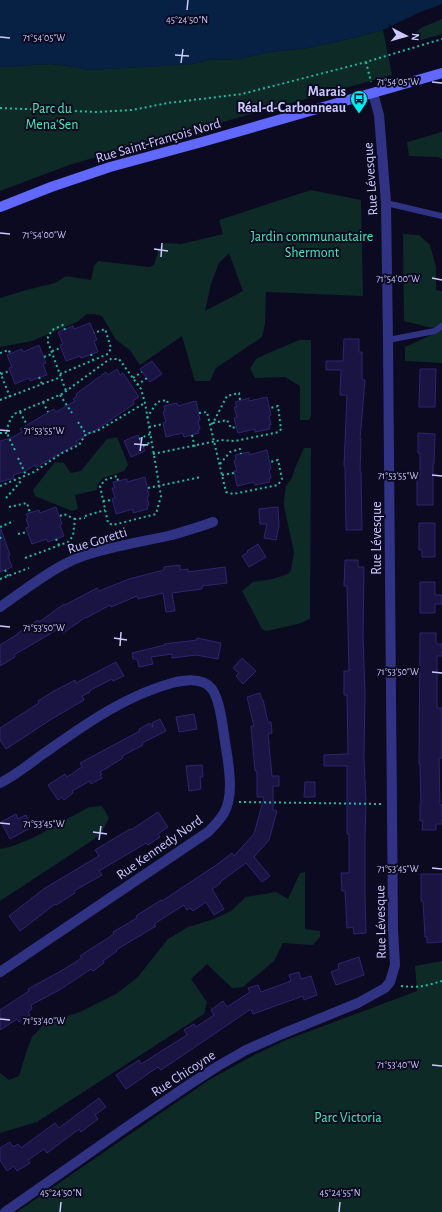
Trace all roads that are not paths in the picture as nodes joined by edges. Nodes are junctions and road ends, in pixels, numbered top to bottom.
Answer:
1 (442, 73) edge
2 (373, 93) junction
3 (386, 204) junction
4 (0, 207) edge
5 (442, 216) edge
6 (442, 326) edge
7 (388, 340) junction
8 (213, 522) dead end
9 (0, 607) edge
10 (0, 784) edge
11 (0, 972) edge
12 (390, 982) joint
13 (5, 1212) edge

1 - 2 street, Rue Saint-François Nord
2 - 3 street, Rue Lévesque
2 - 4 street, Rue Saint-François Nord
3 - 5 lane
3 - 7 street, Rue Lévesque
6 - 7 lane
7 - 12 street, Rue Lévesque
8 - 9 street, Rue Goretti
10 - 11 street, Rue Kennedy Nord
12 - 13 street, Rue Chicoyne

